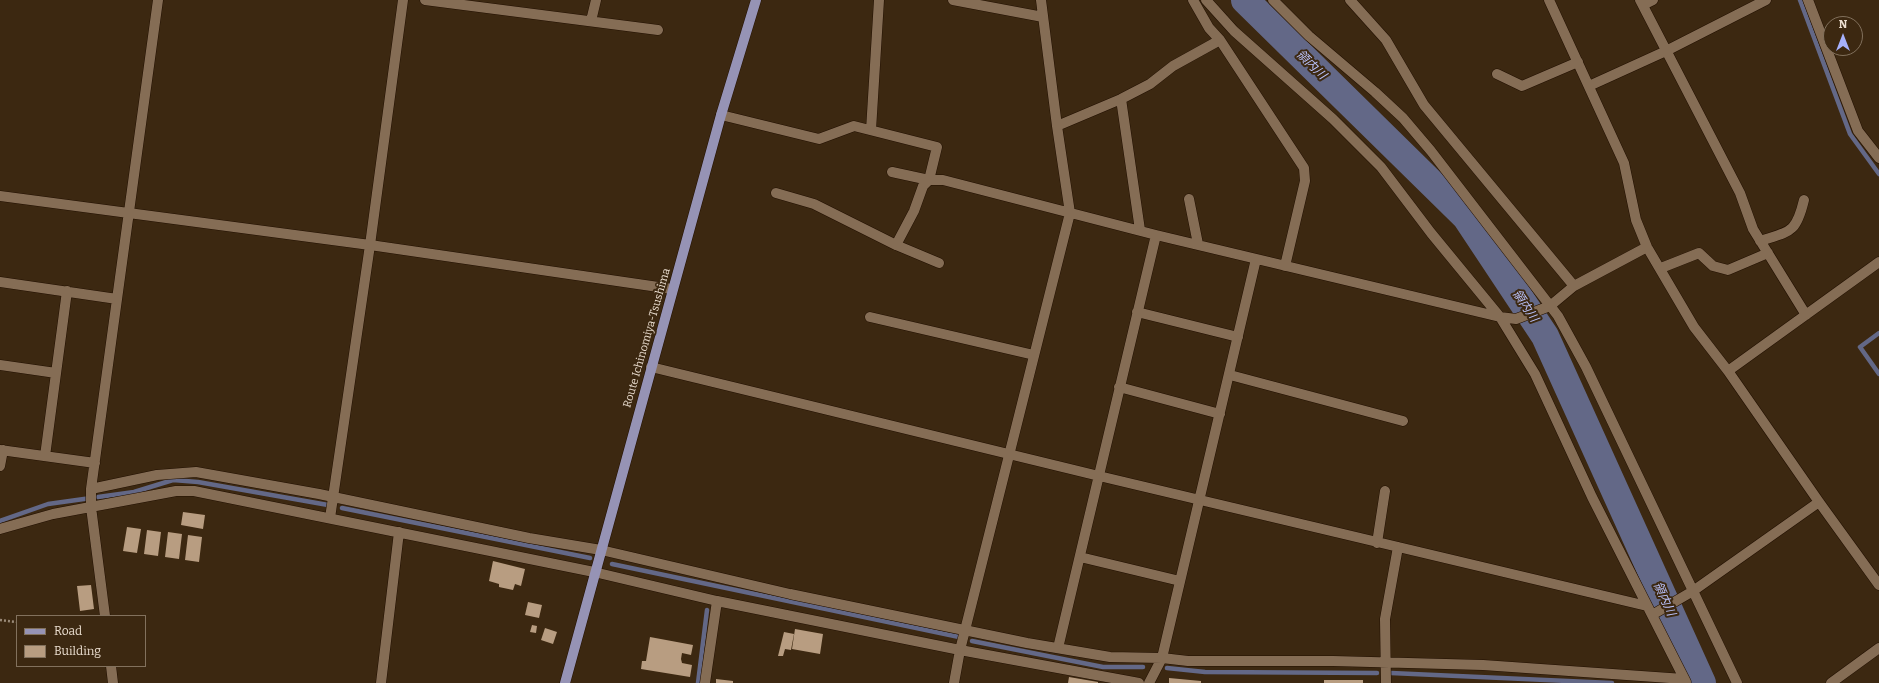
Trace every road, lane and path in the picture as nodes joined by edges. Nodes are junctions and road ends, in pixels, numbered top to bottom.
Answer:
1 (158, 0) edge
2 (403, 0) edge
3 (425, 0) edge
4 (596, 0) edge
5 (756, 0) edge
6 (879, 0) edge
7 (953, 0) edge
8 (1041, 0) edge
9 (1193, 0) edge
10 (1206, 0) edge
11 (1273, 0) edge
12 (1350, 0) edge
13 (1549, 0) edge
14 (1652, 0) edge
15 (1766, 0) edge
16 (1808, 0) edge
17 (1641, 3) edge
18 (488, 4) edge
19 (1043, 17) junction
20 (591, 21) junction
21 (658, 30) dead end
22 (1220, 40) junction
23 (1666, 51) junction
24 (1578, 62) junction
25 (1497, 74) dead end
26 (1589, 86) junction
27 (1121, 99) junction
28 (721, 114) junction
29 (1057, 126) junction
30 (871, 130) junction
31 (1879, 158) edge
32 (892, 172) dead end
33 (929, 180) junction
34 (776, 193) dead end
35 (0, 196) edge
36 (1189, 199) dead end
37 (1804, 200) dead end
38 (1070, 213) junction
39 (129, 214) junction
40 (1140, 230) junction
41 (1156, 235) junction
42 (1760, 240) junction
43 (1198, 244) junction
44 (370, 245) junction
45 (896, 245) junction
46 (1647, 247) junction
47 (1768, 253) junction
48 (1256, 259) junction
49 (1879, 262) edge
50 (939, 263) dead end
51 (1286, 266) junction
52 (1661, 268) junction
53 (0, 282) edge
54 (1574, 286) junction
55 (672, 289) junction
56 (67, 291) junction
57 (117, 298) junction
58 (1549, 306) junction
59 (1138, 312) junction
60 (1806, 315) junction
61 (870, 317) dead end
62 (1500, 317) junction
63 (1238, 337) junction
64 (1034, 355) junction
65 (0, 365) edge
66 (651, 367) junction
67 (1728, 371) junction
68 (56, 373) junction
69 (1230, 375) junction
70 (1119, 387) junction
71 (1220, 414) junction
72 (1403, 421) dead end
73 (1, 450) edge
74 (1010, 454) junction
75 (45, 456) junction
76 (95, 463) junction
77 (0, 466) edge
78 (1098, 476) junction
79 (91, 489) junction
80 (1385, 492) dead end
81 (332, 497) junction
82 (1200, 501) junction
83 (1819, 502) junction
84 (92, 507) junction
85 (330, 518) junction
86 (0, 529) edge
87 (399, 532) junction
88 (1378, 543) junction
89 (1398, 547) junction
90 (600, 550) junction
91 (1080, 557) junction
92 (594, 572) junction
93 (1180, 581) junction
94 (1879, 584) edge
95 (1692, 592) junction
96 (717, 601) junction
97 (1649, 611) junction
98 (105, 615) edge
99 (0, 620) edge
100 (16, 622) edge
101 (965, 630) junction
102 (1058, 648) junction
103 (1879, 648) edge
104 (960, 650) junction
105 (1162, 658) junction
106 (1385, 663) junction
107 (111, 667) edge
108 (1685, 681) edge
109 (113, 683) edge
110 (381, 683) edge
111 (565, 683) edge
112 (706, 683) edge
113 (954, 683) edge
114 (1139, 683) edge
115 (1149, 683) edge
116 (1386, 683) edge
117 (1737, 683) edge
118 (1831, 683) edge

1 - 39 street
2 - 44 street
3 - 18 street
4 - 20 street
5 - 28 main road, Route Ichinomiya-Tsushima
6 - 30 street
7 - 19 street
8 - 19 street
9 - 22 street
10 - 62 street
11 - 58 street
12 - 54 street
13 - 24 street
14 - 17 street
15 - 23 street
16 - 31 street
17 - 23 street
18 - 20 street
19 - 29 street
20 - 21 street
22 - 27 street
22 - 51 street
23 - 26 street
23 - 42 street
24 - 25 street
24 - 26 street
26 - 46 street
27 - 29 street
27 - 40 street
28 - 30 street
28 - 55 main road, Route Ichinomiya-Tsushima
29 - 38 street
30 - 33 street
32 - 33 street
33 - 38 street
33 - 45 street
34 - 45 street
35 - 39 street
36 - 43 street
37 - 42 street
38 - 40 street
38 - 64 street
39 - 44 street
39 - 57 street
40 - 41 street
41 - 43 street
41 - 59 street
42 - 47 street
43 - 48 street
44 - 55 street
44 - 81 street
45 - 50 street
46 - 52 street
46 - 54 street
47 - 52 street
47 - 60 street
48 - 51 street
48 - 63 street
49 - 60 street
51 - 62 street
52 - 67 street
53 - 56 street
54 - 58 street
55 - 66 main road, Route Ichinomiya-Tsushima
56 - 57 street
56 - 68 street
57 - 76 street
58 - 62 street
58 - 95 street
59 - 63 street
59 - 70 street
60 - 67 street
61 - 64 street
62 - 97 street
63 - 69 street
64 - 74 street
65 - 68 street
66 - 74 street
66 - 90 main road, Route Ichinomiya-Tsushima
67 - 83 street
68 - 75 street
69 - 71 street
69 - 72 street
70 - 71 street
70 - 78 street
71 - 82 street
73 - 75 street
73 - 77 street
74 - 78 street
74 - 101 street
75 - 76 street
76 - 79 street
78 - 82 street
78 - 91 street
79 - 81 street
79 - 84 street
80 - 88 street
81 - 85 street
81 - 90 street
82 - 88 street
82 - 93 street
83 - 94 street
83 - 95 street
84 - 85 street
84 - 86 street
84 - 98 street
85 - 87 street
87 - 92 street
87 - 110 street
88 - 89 street
89 - 97 street
89 - 106 street
90 - 92 main road, Route Ichinomiya-Tsushima
90 - 101 street
91 - 93 street
91 - 102 street
92 - 96 street
92 - 111 main road, Route Ichinomiya-Tsushima
93 - 105 street
95 - 97 street
95 - 117 street
96 - 104 street
96 - 112 street
97 - 108 street
99 - 100 path
101 - 102 street
101 - 104 street
102 - 105 street
103 - 118 street
104 - 113 street
104 - 114 street
105 - 106 street
105 - 115 street
106 - 108 street
106 - 116 street
107 - 109 street

